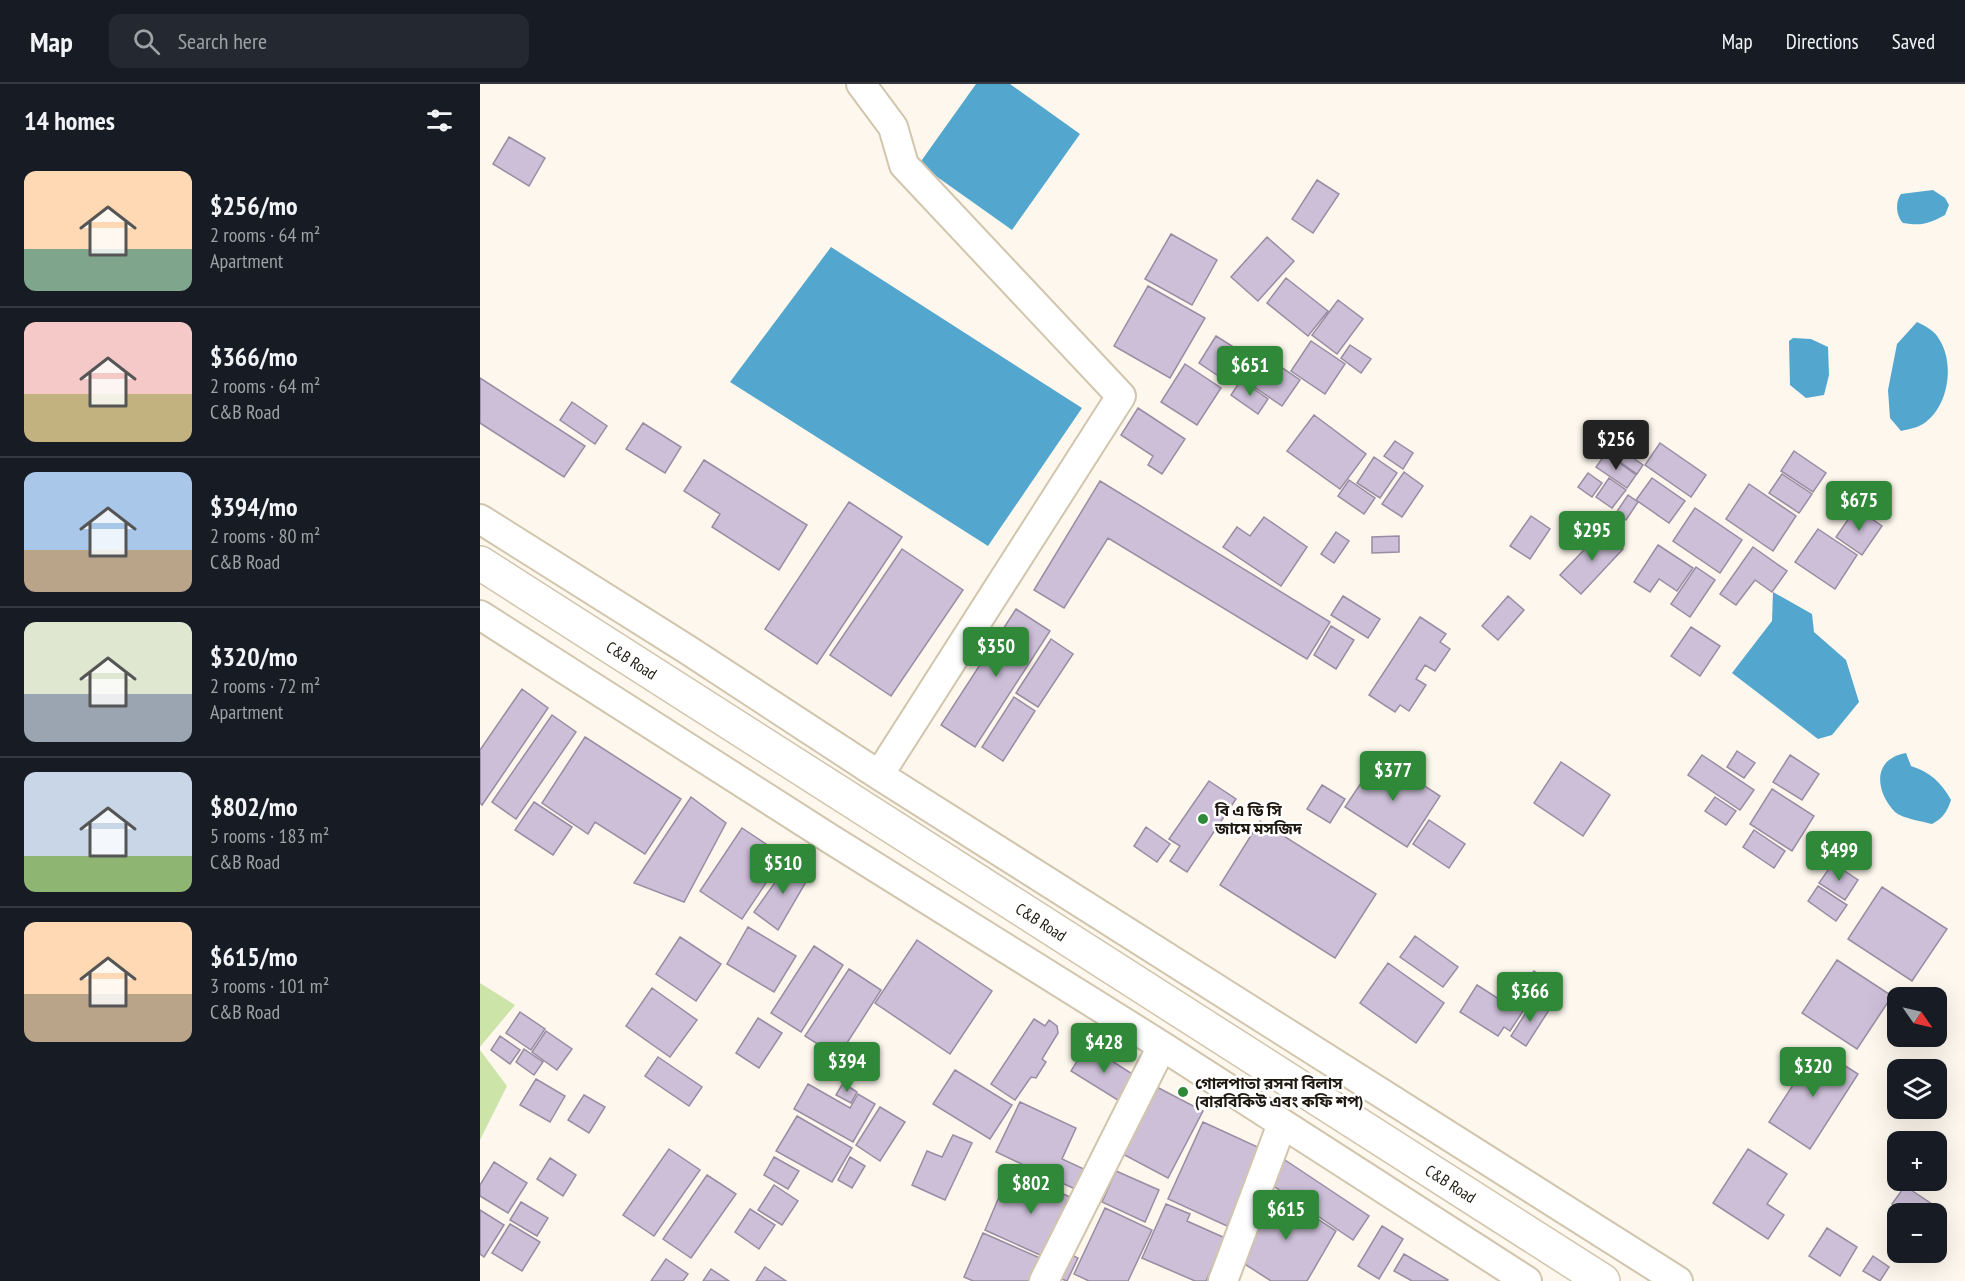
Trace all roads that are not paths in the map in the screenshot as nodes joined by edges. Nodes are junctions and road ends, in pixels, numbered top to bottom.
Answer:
1 (861, 84) edge
2 (480, 519) edge
3 (480, 563) edge
4 (480, 615) edge
5 (879, 775) junction
6 (1162, 1046) junction
7 (1282, 1124) junction
8 (1044, 1281) edge
9 (1223, 1281) edge
10 (1527, 1281) edge
11 (1603, 1281) edge
12 (1678, 1281) edge

1 - 5 street
2 - 5 street
3 - 11 highway, C&B Road
4 - 6 street
5 - 12 street
6 - 7 street
6 - 8 street
7 - 9 street
7 - 10 street

